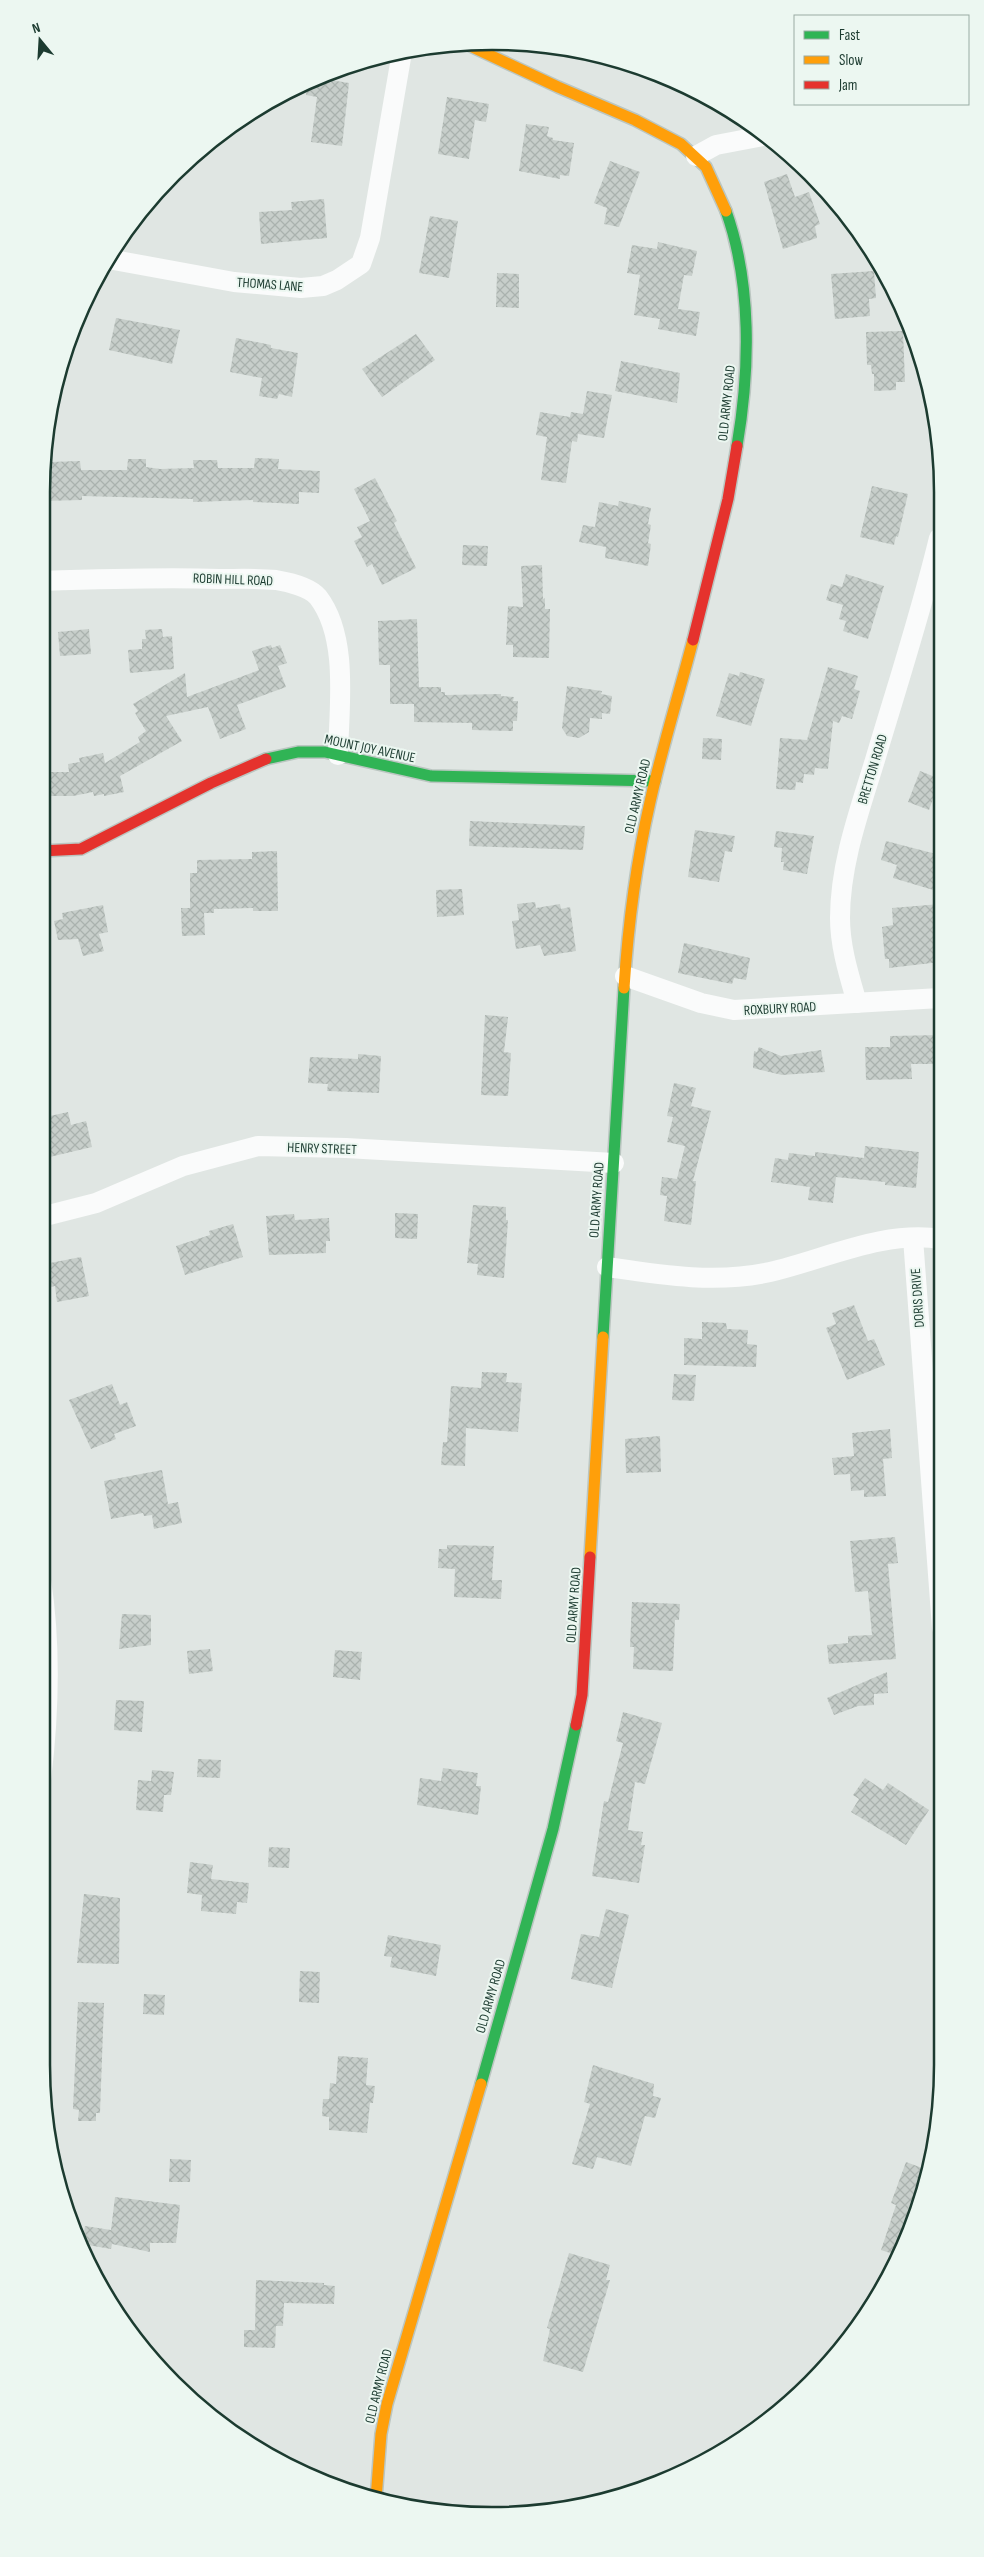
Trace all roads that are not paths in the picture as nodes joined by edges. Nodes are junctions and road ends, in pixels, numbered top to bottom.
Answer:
1 (480, 50) edge
2 (401, 59) edge
3 (756, 137) edge
4 (696, 156) junction
5 (115, 260) edge
6 (934, 560) edge
7 (50, 581) edge
8 (338, 755) junction
9 (655, 780) junction
10 (50, 851) edge
11 (625, 976) junction
12 (934, 998) edge
13 (857, 1003) junction
14 (614, 1162) junction
15 (50, 1215) edge
16 (913, 1238) junction
17 (934, 1239) edge
18 (607, 1267) junction
19 (934, 1520) edge
20 (377, 2492) edge

1 - 4 street, OLD ARMY ROAD
2 - 5 street, THOMAS LANE
3 - 4 street
4 - 9 street, OLD ARMY ROAD
6 - 13 street, BRETTON ROAD
7 - 8 street, ROBIN HILL ROAD
8 - 9 street, MOUNT JOY AVENUE
8 - 10 street, MOUNT JOY AVENUE
9 - 11 street, OLD ARMY ROAD
11 - 13 street, ROXBURY ROAD
11 - 14 street, OLD ARMY ROAD
12 - 13 street, ROXBURY ROAD
14 - 15 street, HENRY STREET
14 - 18 street, OLD ARMY ROAD
16 - 17 street
16 - 18 street
16 - 19 street, DORIS DRIVE
18 - 20 street, OLD ARMY ROAD

